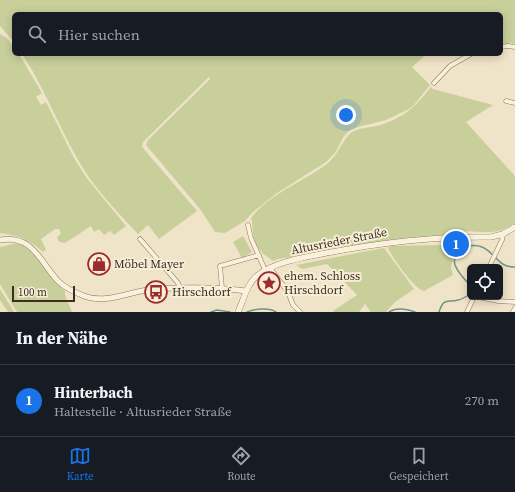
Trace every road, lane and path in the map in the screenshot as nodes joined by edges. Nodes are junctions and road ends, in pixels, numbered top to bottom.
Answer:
1 (503, 47) edge
2 (515, 47) edge
3 (468, 56) edge
4 (434, 83) dead end
5 (506, 101) dead end
6 (515, 103) edge
7 (248, 225) dead end
8 (515, 227) edge
9 (503, 234) junction
10 (140, 239) dead end
11 (0, 240) edge
12 (259, 255) junction
13 (491, 264) edge
14 (268, 269) junction
15 (180, 288) junction
16 (222, 288) junction
17 (246, 291) junction
18 (473, 300) edge
19 (490, 300) edge
20 (515, 302) edge
21 (515, 308) edge
22 (239, 310) edge
23 (300, 312) edge
24 (467, 312) edge
25 (513, 312) edge

1 - 2 street
3 - 4 street
5 - 6 street
7 - 12 street
8 - 9 main road, Altusrieder Straße
9 - 13 street
9 - 14 main road, Altusrieder Straße
10 - 15 street
11 - 15 street
12 - 14 street
12 - 16 street
14 - 17 main road, Altusrieder Straße
14 - 23 street
15 - 16 street
16 - 17 street
17 - 22 main road, Altusrieder Straße
18 - 24 street
19 - 20 street
21 - 25 street

